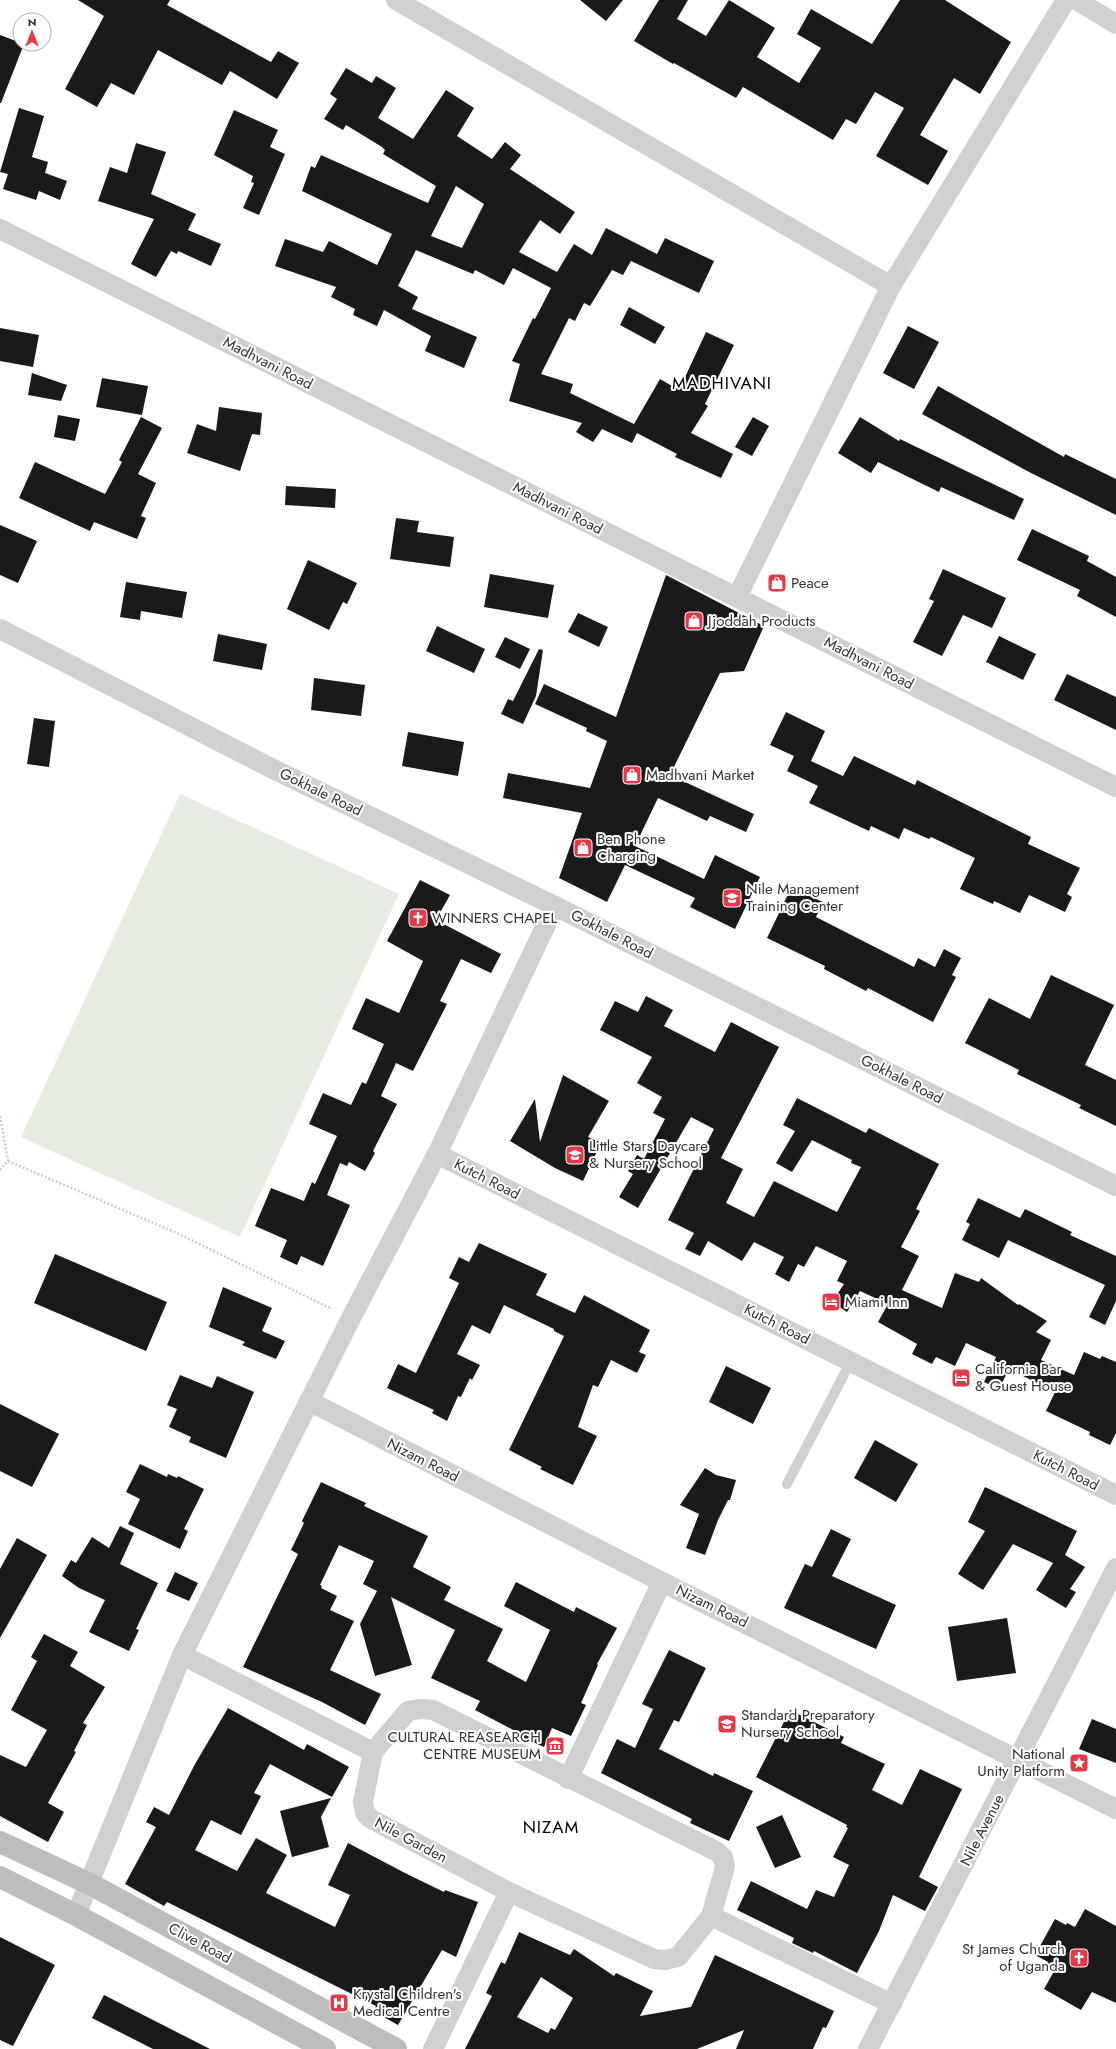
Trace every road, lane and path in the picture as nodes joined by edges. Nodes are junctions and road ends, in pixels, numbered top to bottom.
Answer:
1 (396, 0) edge
2 (1066, 0) edge
3 (1076, 0) edge
4 (1116, 24) edge
5 (0, 229) edge
6 (891, 286) junction
7 (737, 597) junction
8 (0, 629) edge
9 (1116, 786) edge
10 (555, 906) junction
11 (0, 1116) edge
12 (437, 1154) junction
13 (8, 1161) junction
14 (0, 1170) edge
15 (1116, 1186) edge
16 (351, 1318) junction
17 (851, 1361) junction
18 (310, 1401) junction
19 (787, 1484) dead end
20 (1116, 1495) edge
21 (1116, 1568) edge
22 (662, 1582) junction
23 (182, 1655) junction
24 (373, 1752) junction
25 (1017, 1761) junction
26 (568, 1779) junction
27 (1116, 1809) edge
28 (0, 1842) edge
29 (0, 1877) edge
30 (90, 1884) junction
31 (509, 1892) junction
32 (76, 1915) junction
33 (711, 1916) junction
34 (892, 2004) junction
35 (389, 2047) edge
36 (325, 2049) edge
37 (434, 2049) edge
38 (868, 2049) edge

1 - 6 street
2 - 6 street
3 - 4 street
5 - 7 street, Madhvani Road
6 - 7 street
7 - 9 street, Madhvani Road
8 - 10 street, Gokhale Road
10 - 12 street
10 - 15 street, Gokhale Road
11 - 13 path
12 - 16 street
12 - 17 street, Kutch Road
13 - 14 path
13 - 16 path
16 - 18 street
17 - 19 lane
17 - 20 street, Kutch Road
18 - 22 street, Nizam Road
18 - 23 street
21 - 25 street, Nile Avenue
22 - 25 street, Nizam Road
22 - 26 street
23 - 24 street
23 - 30 street
24 - 26 street, Nile Garden
24 - 31 street, Nile Garden
25 - 27 street, Nizam Road
25 - 34 street, Nile Avenue
26 - 33 street, Nile Garden
28 - 30 street, Clive Road
29 - 32 street
30 - 32 street
30 - 35 street, Clive Road
31 - 33 street, Nile Garden
31 - 37 street
32 - 36 street
33 - 34 street
34 - 38 street, Nile Avenue

